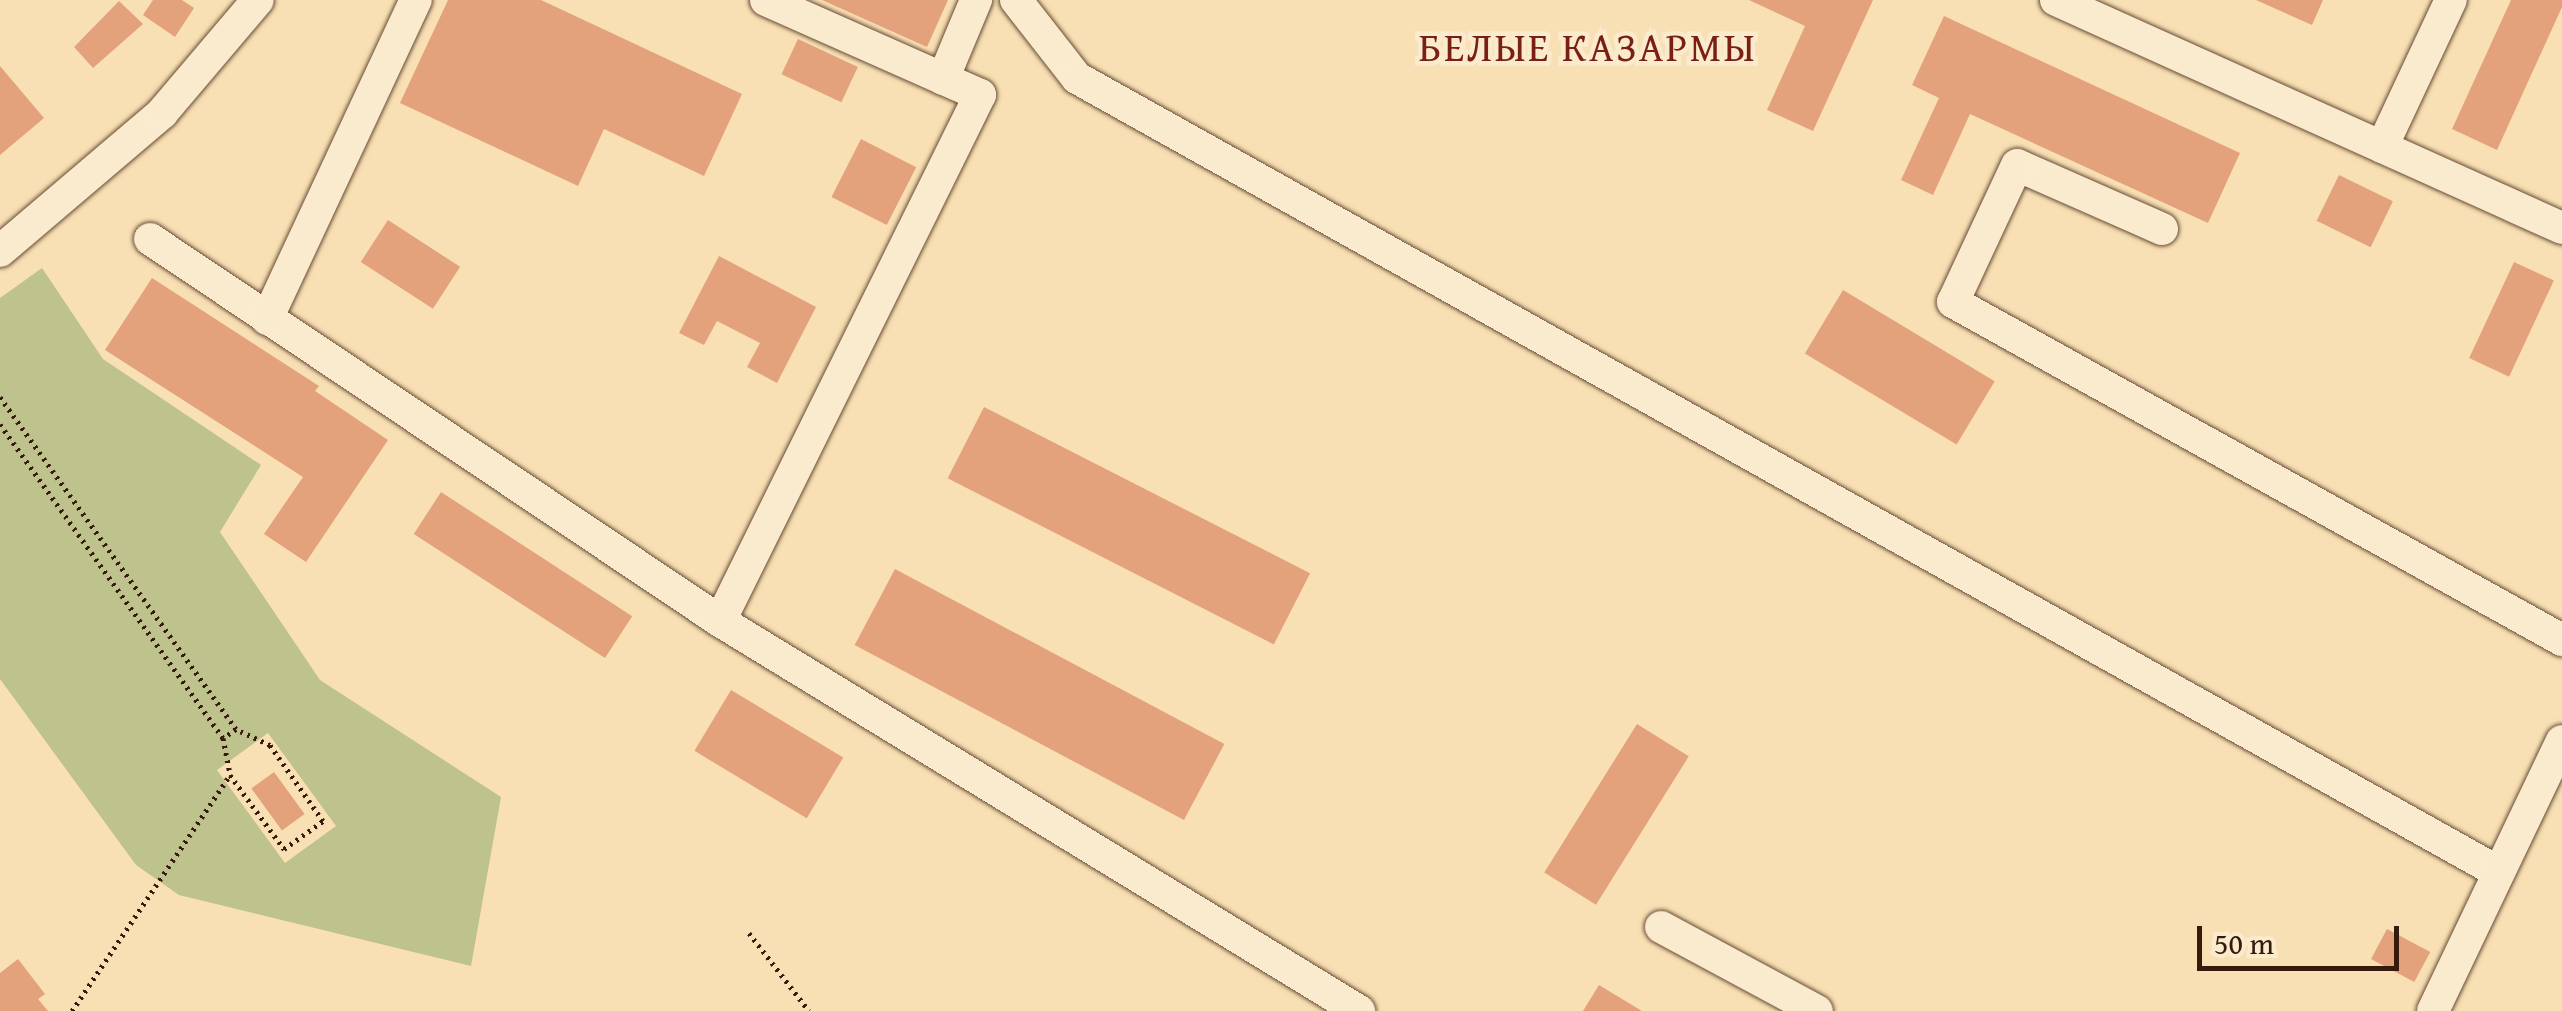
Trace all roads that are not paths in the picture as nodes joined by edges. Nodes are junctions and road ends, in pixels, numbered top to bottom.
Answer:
1 (258, 0) edge
2 (416, 0) edge
3 (766, 0) edge
4 (976, 0) edge
5 (1016, 0) edge
6 (2056, 0) edge
7 (2451, 0) edge
8 (943, 78) junction
9 (2382, 147) junction
10 (2562, 228) edge
11 (2162, 229) dead end
12 (150, 239) dead end
13 (0, 251) edge
14 (268, 319) junction
15 (720, 621) junction
16 (2562, 640) edge
17 (2562, 741) edge
18 (2498, 872) junction
19 (1661, 927) dead end
20 (1359, 1011) edge
21 (1817, 1011) edge
22 (2433, 1011) edge

1 - 13 street
2 - 14 street
3 - 8 street
4 - 8 street
5 - 18 street
6 - 9 street
7 - 9 street
8 - 15 street
9 - 10 street
11 - 16 street
12 - 14 street
14 - 15 street
15 - 20 street
17 - 18 street
18 - 22 street
19 - 21 street

